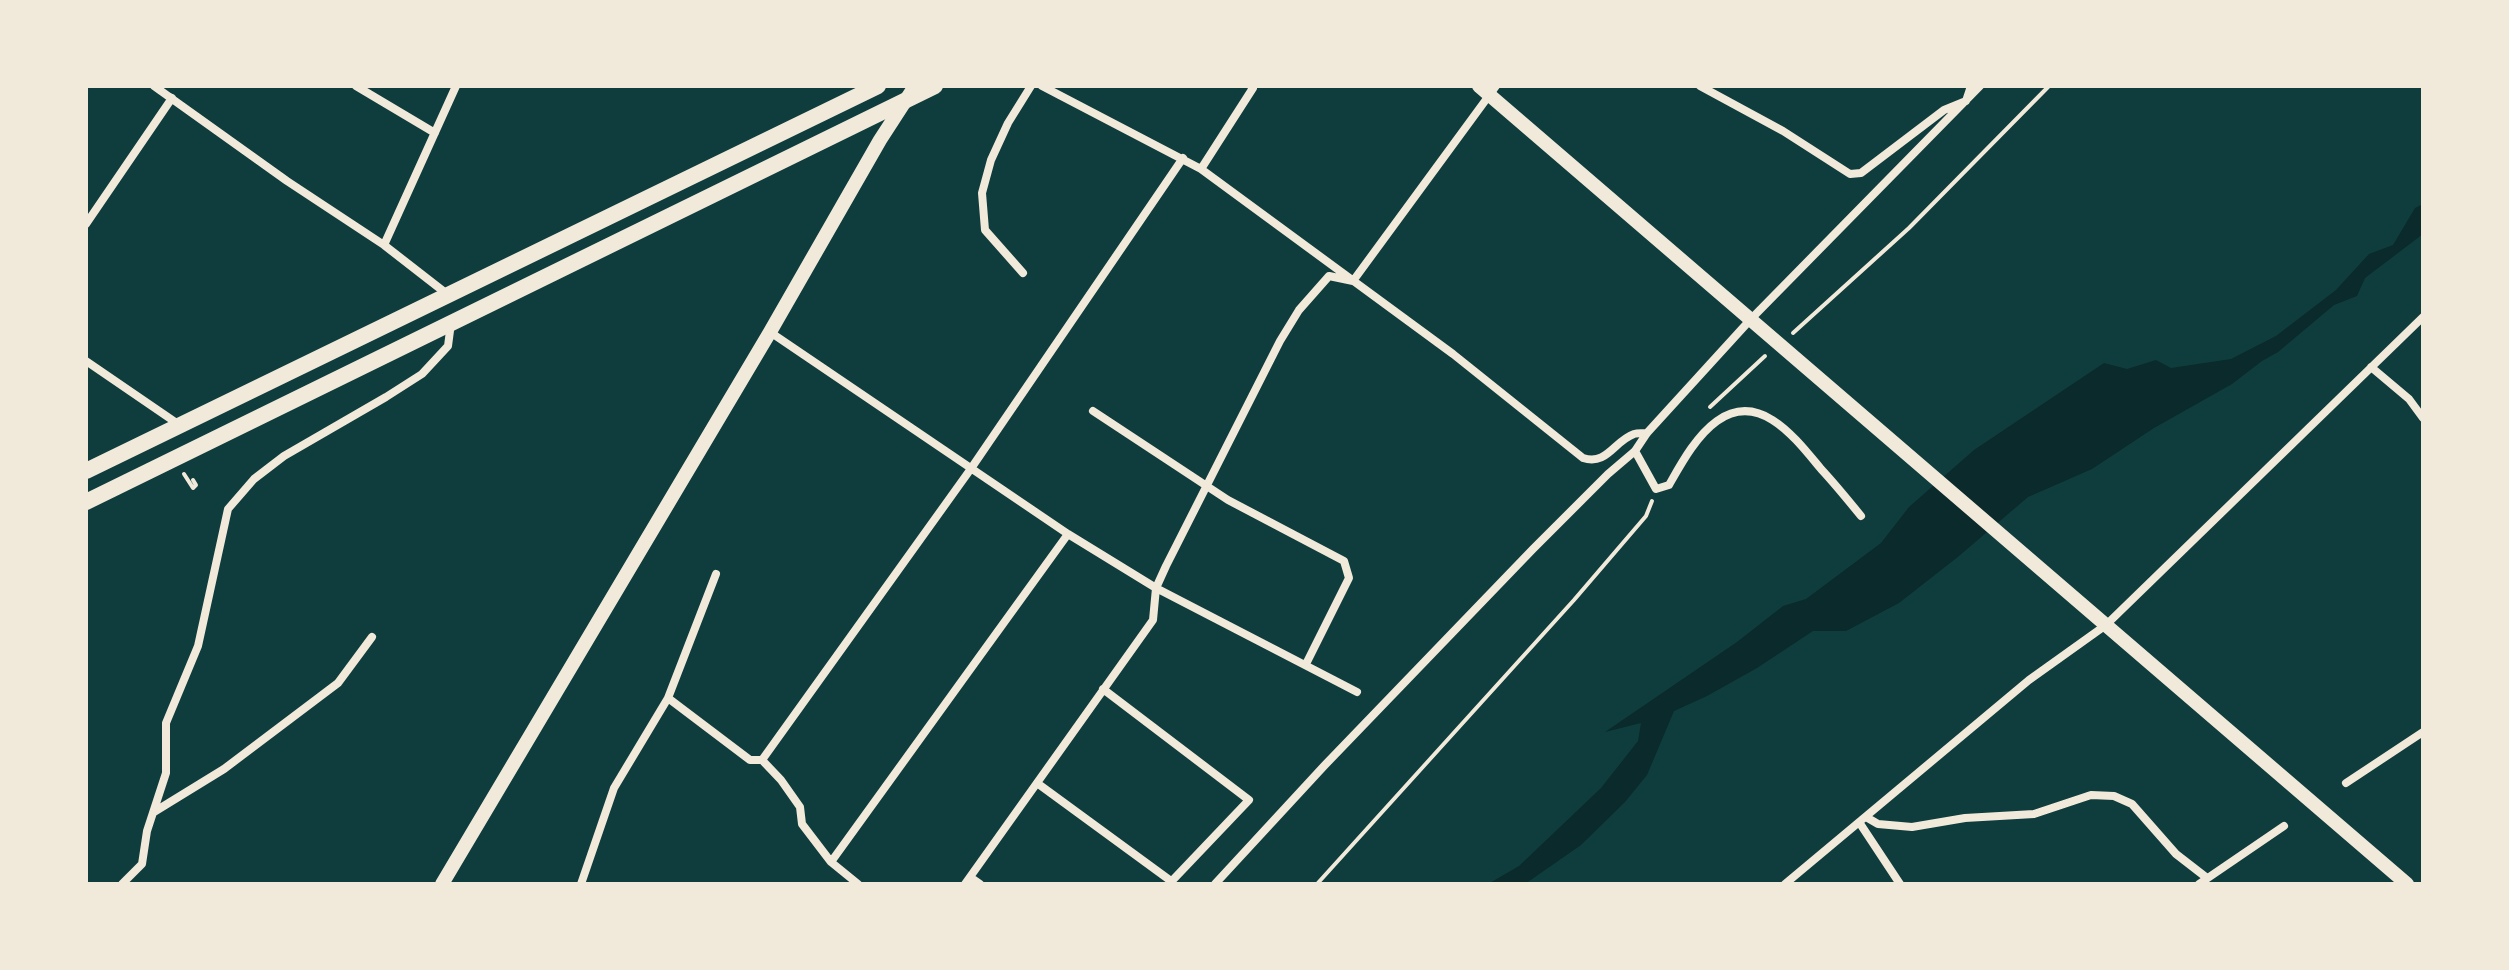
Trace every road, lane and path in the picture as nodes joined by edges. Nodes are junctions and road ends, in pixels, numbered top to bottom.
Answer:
1 (154, 86) edge
2 (356, 86) edge
3 (456, 86) edge
4 (878, 86) edge
5 (915, 86) edge
6 (935, 86) edge
7 (1031, 86) edge
8 (1042, 86) edge
9 (1251, 86) edge
10 (1700, 86) edge
11 (1971, 86) edge
12 (1980, 86) edge
13 (1488, 89) edge
14 (172, 98) junction
15 (905, 101) junction
16 (1966, 101) junction
17 (435, 133) junction
18 (1183, 158) junction
19 (1201, 169) junction
20 (86, 224) edge
21 (384, 245) junction
22 (1023, 273) dead end
23 (1353, 281) junction
24 (447, 294) junction
25 (2423, 317) edge
26 (1753, 321) junction
27 (452, 323) junction
28 (770, 332) junction
29 (86, 361) edge
30 (2371, 367) junction
31 (1093, 411) dead end
32 (2423, 418) edge
33 (181, 426) junction
34 (1647, 433) junction
35 (1635, 451) junction
36 (970, 470) junction
37 (86, 471) edge
38 (1207, 485) junction
39 (86, 502) edge
40 (1861, 516) dead end
41 (1068, 534) junction
42 (716, 574) dead end
43 (1156, 588) junction
44 (2106, 625) junction
45 (372, 637) dead end
46 (1306, 664) junction
47 (1103, 689) junction
48 (1357, 692) dead end
49 (668, 698) junction
50 (2423, 732) edge
51 (762, 760) junction
52 (1037, 783) junction
53 (2346, 783) dead end
54 (153, 812) junction
55 (1862, 819) junction
56 (2284, 826) dead end
57 (831, 862) junction
58 (967, 880) edge
59 (2203, 881) edge
60 (1170, 883) edge
61 (122, 884) edge
62 (442, 884) edge
63 (581, 884) edge
64 (858, 884) edge
65 (980, 884) edge
66 (1215, 884) edge
67 (1785, 884) edge
68 (1900, 884) edge
69 (2407, 884) edge

1 - 14 street
2 - 17 street
3 - 17 street
4 - 24 main road
5 - 15 street
6 - 15 main road
7 - 22 street
8 - 18 street
9 - 19 street
10 - 16 street
11 - 16 street
12 - 16 street
13 - 23 street
13 - 26 street
14 - 20 street
14 - 21 street
15 - 27 main road
15 - 28 street
16 - 26 street
17 - 21 street
18 - 19 street
18 - 36 street
19 - 23 street
21 - 24 street
23 - 34 street
23 - 38 street
24 - 33 main road
25 - 30 street
26 - 34 street
26 - 44 street
27 - 39 main road
27 - 54 street
28 - 36 street
28 - 62 street
29 - 33 street
30 - 32 street
30 - 44 street
31 - 38 street
33 - 37 main road
34 - 35 street
35 - 40 street
35 - 66 street
36 - 41 street
36 - 51 street
38 - 43 street
38 - 46 street
41 - 43 street
41 - 57 street
42 - 49 street
43 - 46 street
43 - 47 street
44 - 55 street
44 - 69 street
45 - 54 street
46 - 48 street
47 - 52 street
47 - 60 street
49 - 51 street
49 - 63 street
50 - 53 street
51 - 57 street
52 - 58 street
52 - 60 street
54 - 61 street
55 - 59 street
55 - 67 street
55 - 68 street
56 - 59 street
57 - 64 street
58 - 65 street

